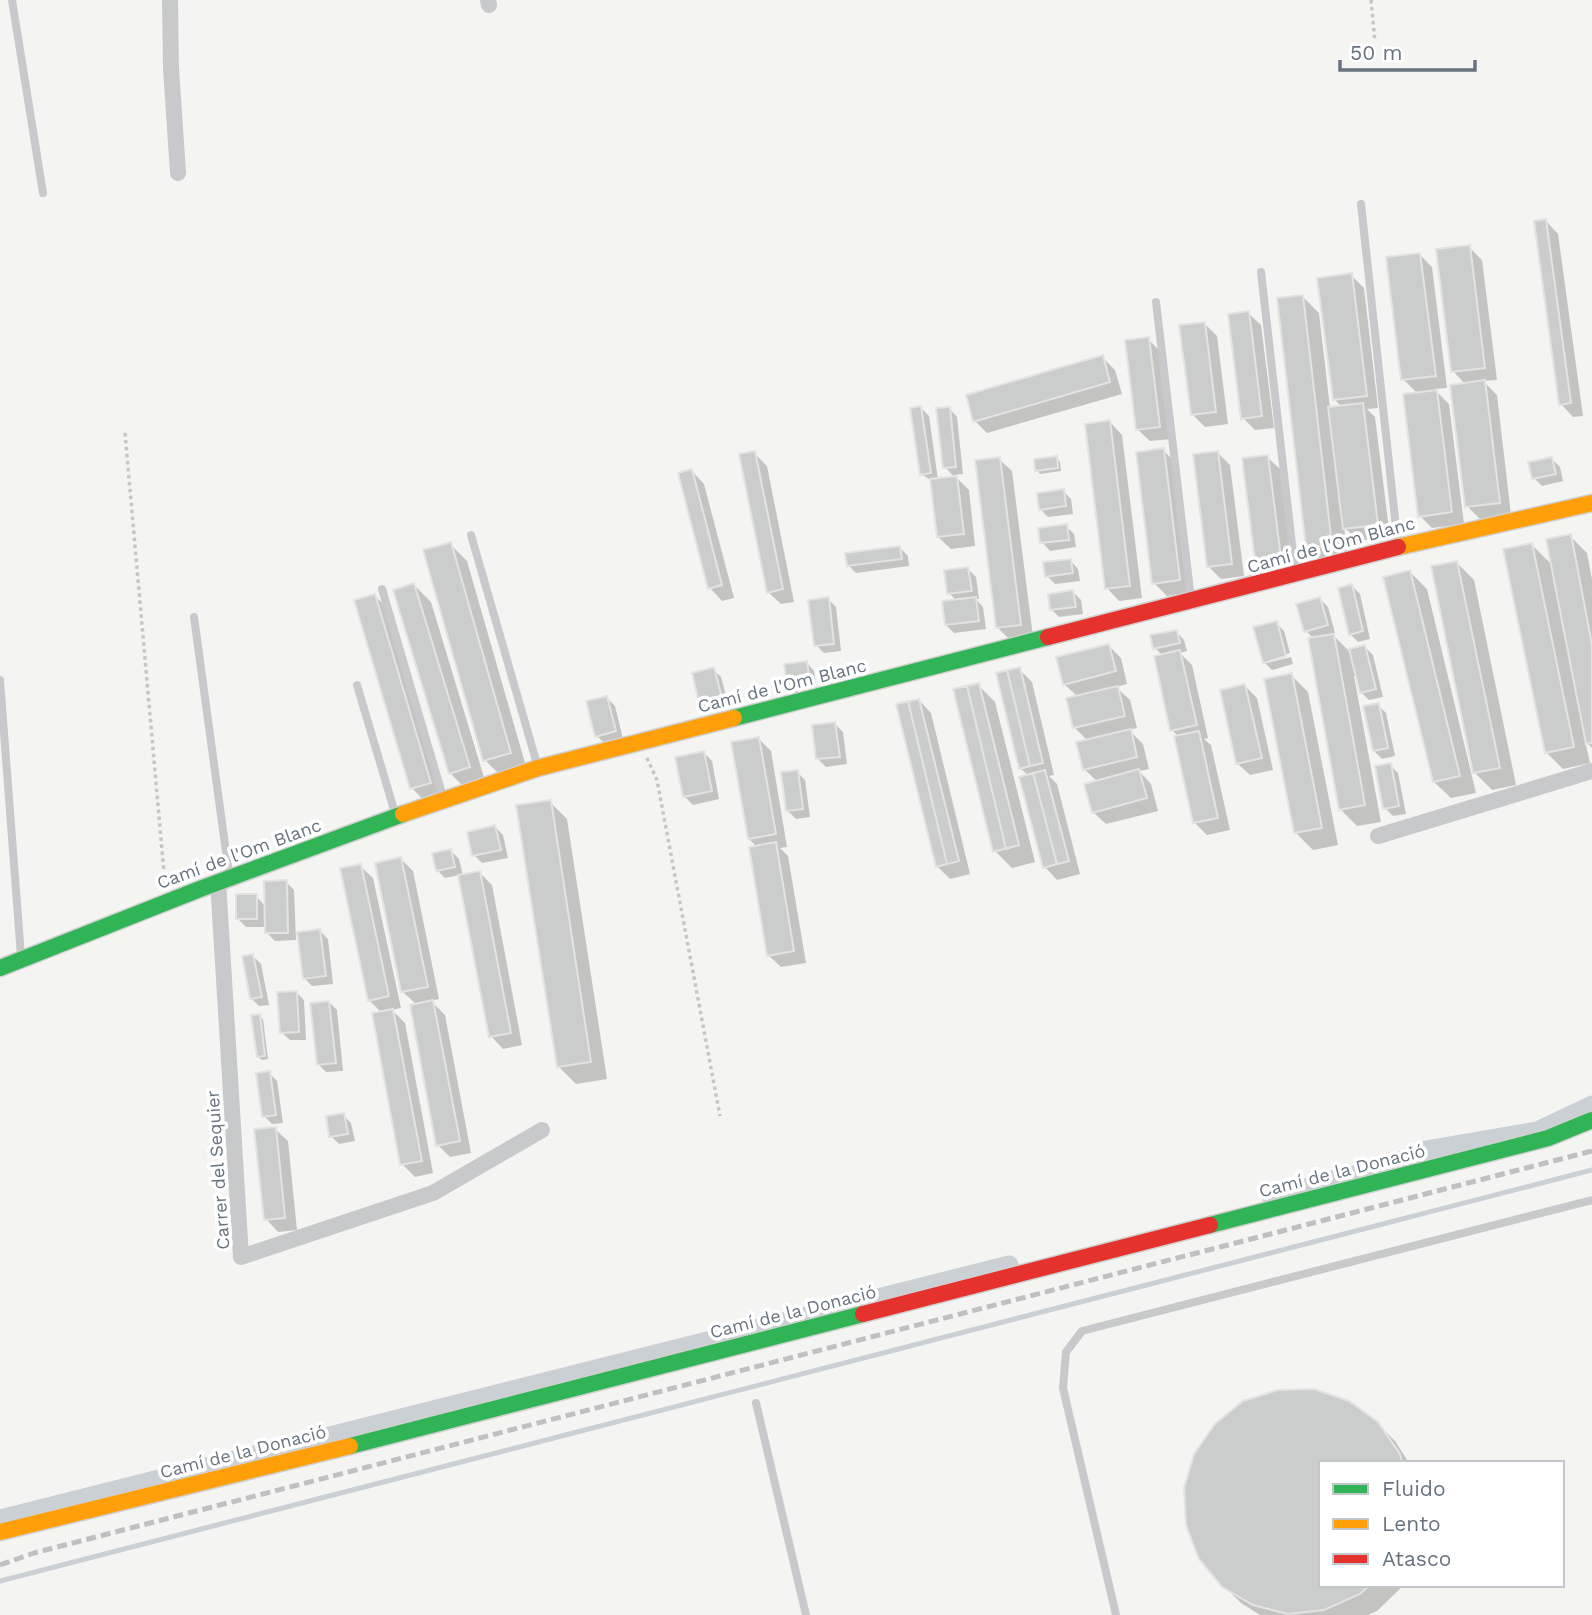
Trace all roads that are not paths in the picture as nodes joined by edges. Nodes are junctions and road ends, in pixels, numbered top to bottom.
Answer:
1 (12, 0) edge
2 (170, 0) edge
3 (178, 173) dead end
4 (43, 193) dead end
5 (1361, 204) dead end
6 (1261, 272) dead end
7 (1156, 302) dead end
8 (1592, 503) edge
9 (471, 535) dead end
10 (1398, 547) junction
11 (1295, 573) junction
12 (382, 589) dead end
13 (1191, 602) junction
14 (194, 617) dead end
15 (0, 680) edge
16 (357, 685) dead end
17 (538, 768) junction
18 (1592, 771) edge
19 (444, 799) junction
20 (397, 817) junction
21 (1378, 836) dead end
22 (224, 879) junction
23 (21, 960) junction
24 (0, 968) edge
25 (1592, 1121) edge
26 (542, 1130) dead end
27 (1592, 1200) edge
28 (756, 1402) dead end
29 (0, 1532) edge
30 (806, 1615) edge
31 (1116, 1615) edge

1 - 4 lane
2 - 3 street
5 - 10 lane
6 - 11 lane
7 - 13 lane
8 - 10 street, Camí de l'Om Blanc
9 - 17 lane
10 - 11 street, Camí de l'Om Blanc
11 - 13 street, Camí de l'Om Blanc
12 - 19 lane
13 - 17 street, Camí de l'Om Blanc
14 - 22 lane
15 - 23 lane
16 - 20 lane
17 - 19 street, Camí de l'Om Blanc
18 - 21 street
19 - 20 street, Camí de l'Om Blanc
20 - 22 street, Camí de l'Om Blanc
22 - 23 street, Camí de l'Om Blanc
22 - 26 street, Carrer del Sequier
23 - 24 street, Camí de l'Om Blanc
25 - 29 street, Camí de la Donació
27 - 31 lane
28 - 30 lane

